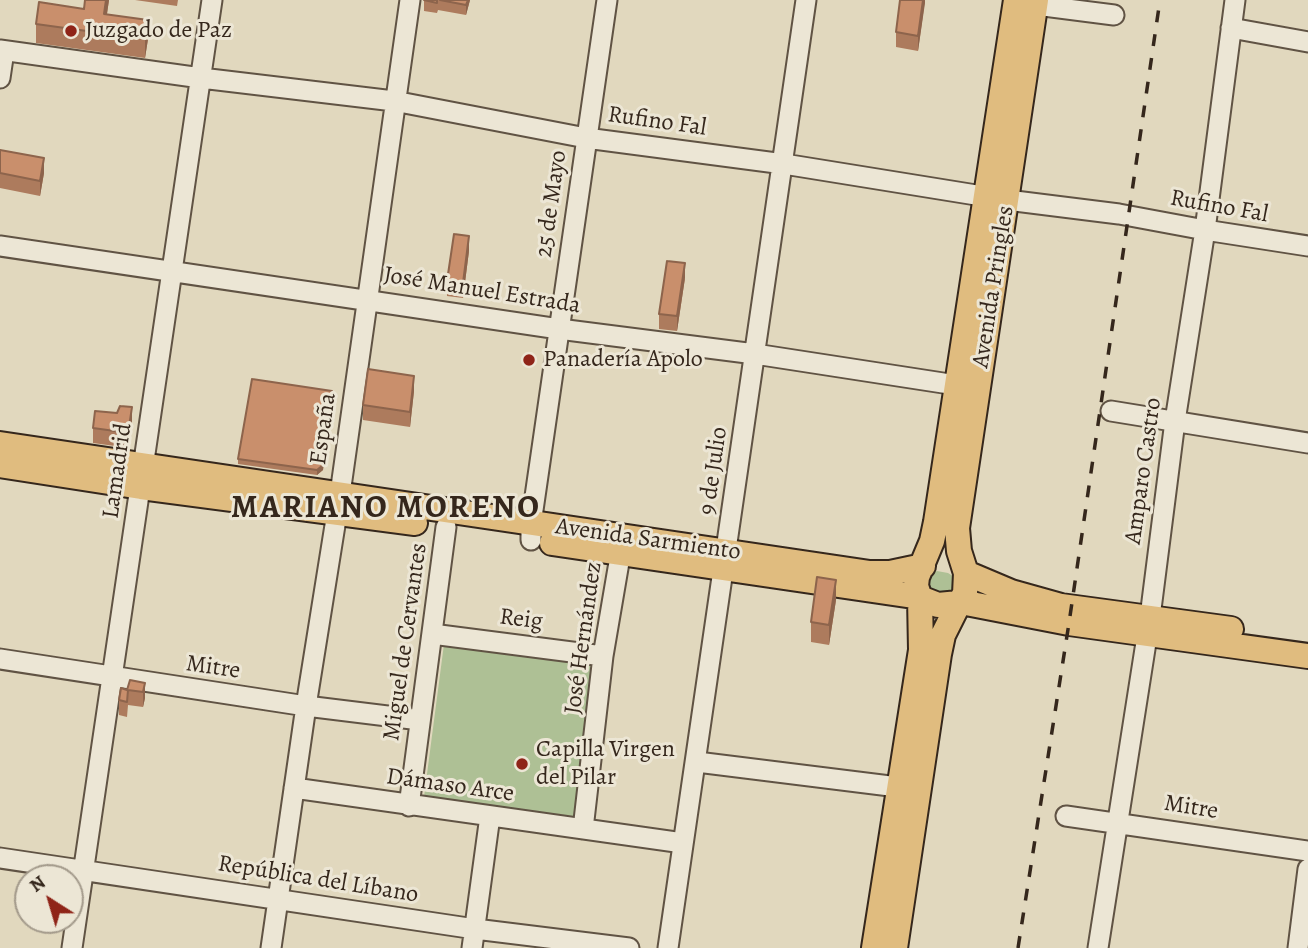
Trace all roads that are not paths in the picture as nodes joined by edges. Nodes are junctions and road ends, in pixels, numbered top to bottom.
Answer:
1 (212, 0) edge
2 (410, 0) edge
3 (607, 0) edge
4 (806, 0) edge
5 (1236, 0) edge
6 (1021, 1) edge
7 (1114, 15) dead end
8 (1231, 28) junction
9 (1308, 42) edge
10 (2, 50) edge
11 (0, 78) edge
12 (201, 78) junction
13 (394, 101) junction
14 (586, 138) junction
15 (784, 164) junction
16 (996, 198) junction
17 (1205, 230) junction
18 (0, 246) edge
19 (1308, 246) edge
20 (171, 272) junction
21 (368, 298) junction
22 (559, 328) junction
23 (755, 354) junction
24 (956, 385) junction
25 (1111, 411) dead end
26 (1175, 421) junction
27 (1308, 443) edge
28 (0, 444) edge
29 (0, 465) edge
30 (143, 476) junction
31 (338, 503) junction
32 (446, 527) junction
33 (531, 532) junction
34 (622, 545) junction
35 (725, 560) junction
36 (923, 565) junction
37 (966, 573) junction
38 (920, 597) junction
39 (960, 603) junction
40 (1148, 626) junction
41 (432, 634) junction
42 (1308, 640) edge
43 (603, 656) junction
44 (1308, 656) edge
45 (0, 659) edge
46 (112, 678) junction
47 (306, 706) junction
48 (421, 720) junction
49 (696, 762) junction
50 (294, 788) junction
51 (898, 788) junction
52 (409, 806) junction
53 (490, 816) junction
54 (1066, 816) dead end
55 (1119, 822) junction
56 (583, 829) junction
57 (683, 843) junction
58 (1308, 851) edge
59 (0, 858) edge
60 (42, 864) edge
61 (1308, 869) edge
62 (84, 870) joint
63 (279, 898) junction
64 (473, 938) edge
65 (271, 948) edge
66 (629, 948) edge
67 (668, 948) edge
68 (874, 948) edge
69 (895, 948) edge
70 (1098, 948) edge
71 (1298, 948) edge

1 - 12 street, Lamadrid
2 - 13 street, España
3 - 14 street, 25 de Mayo
4 - 15 street, 9 de Julio
5 - 8 street, Amparo Castro
6 - 7 street
6 - 16 main road, Avenida Pringles
8 - 9 street
8 - 17 street, Amparo Castro
10 - 11 street
10 - 12 street, Rufino Fal
12 - 13 street, Rufino Fal
12 - 20 street, Lamadrid
13 - 14 street, Rufino Fal
13 - 21 street, España
14 - 15 street, Rufino Fal
14 - 22 street, 25 de Mayo
15 - 16 street, Rufino Fal
15 - 23 street, 9 de Julio
16 - 17 street, Rufino Fal
16 - 24 main road, Avenida Pringles
16 - 37 main road, Avenida Pringles
17 - 19 street, Rufino Fal
17 - 26 street, Amparo Castro
18 - 20 street, José Manuel Estrada
20 - 21 street, José Manuel Estrada
20 - 30 street, Lamadrid
21 - 22 street, José Manuel Estrada
21 - 31 street, España
22 - 23 street, José Manuel Estrada
22 - 33 street, 25 de Mayo
23 - 24 street, José Manuel Estrada
23 - 35 street, 9 de Julio
24 - 36 main road, Avenida Pringles
25 - 26 street
26 - 27 street
26 - 40 street, Amparo Castro
28 - 30 main road, Avenida Sarmiento
29 - 30 main road, Avenida Sarmiento
30 - 31 main road, Avenida Sarmiento
30 - 46 street, Lamadrid
31 - 32 main road, Avenida Sarmiento
31 - 33 main road, Avenida Sarmiento
31 - 47 street, España
32 - 33 main road, Avenida Sarmiento
32 - 41 street, Miguel de Cervantes
33 - 34 main road, Avenida Sarmiento
34 - 35 main road, Avenida Sarmiento
34 - 43 street, José Hernández
35 - 36 main road, Avenida Sarmiento
35 - 38 main road, Avenida Sarmiento
35 - 49 street, 9 de Julio
36 - 37 main road
36 - 38 main road
37 - 39 main road
37 - 40 main road
38 - 39 main road
38 - 51 main road
39 - 40 main road
39 - 69 main road
40 - 42 main road
40 - 44 main road
40 - 55 street, Amparo Castro
41 - 43 street, Reig
41 - 48 street, Miguel de Cervantes
43 - 56 street, José Hernández
45 - 46 street, Mitre
46 - 47 street, Mitre
46 - 62 street, Lamadrid
47 - 48 street, Mitre
47 - 50 street, España
48 - 52 street, Miguel de Cervantes
49 - 51 street
49 - 57 street, 9 de Julio
50 - 52 street, Dámaso Arce
50 - 63 street, España
51 - 68 main road
52 - 53 street, Dámaso Arce
53 - 56 street, Dámaso Arce
53 - 64 street
54 - 55 street, Mitre
55 - 58 street, Mitre
55 - 70 street, Amparo Castro
56 - 57 street, Dámaso Arce
57 - 67 street, 9 de Julio
59 - 60 street, República del Líbano
61 - 71 street
62 - 63 street, República del Líbano
63 - 64 street, República del Líbano
63 - 65 street, España
64 - 66 street, República del Líbano

